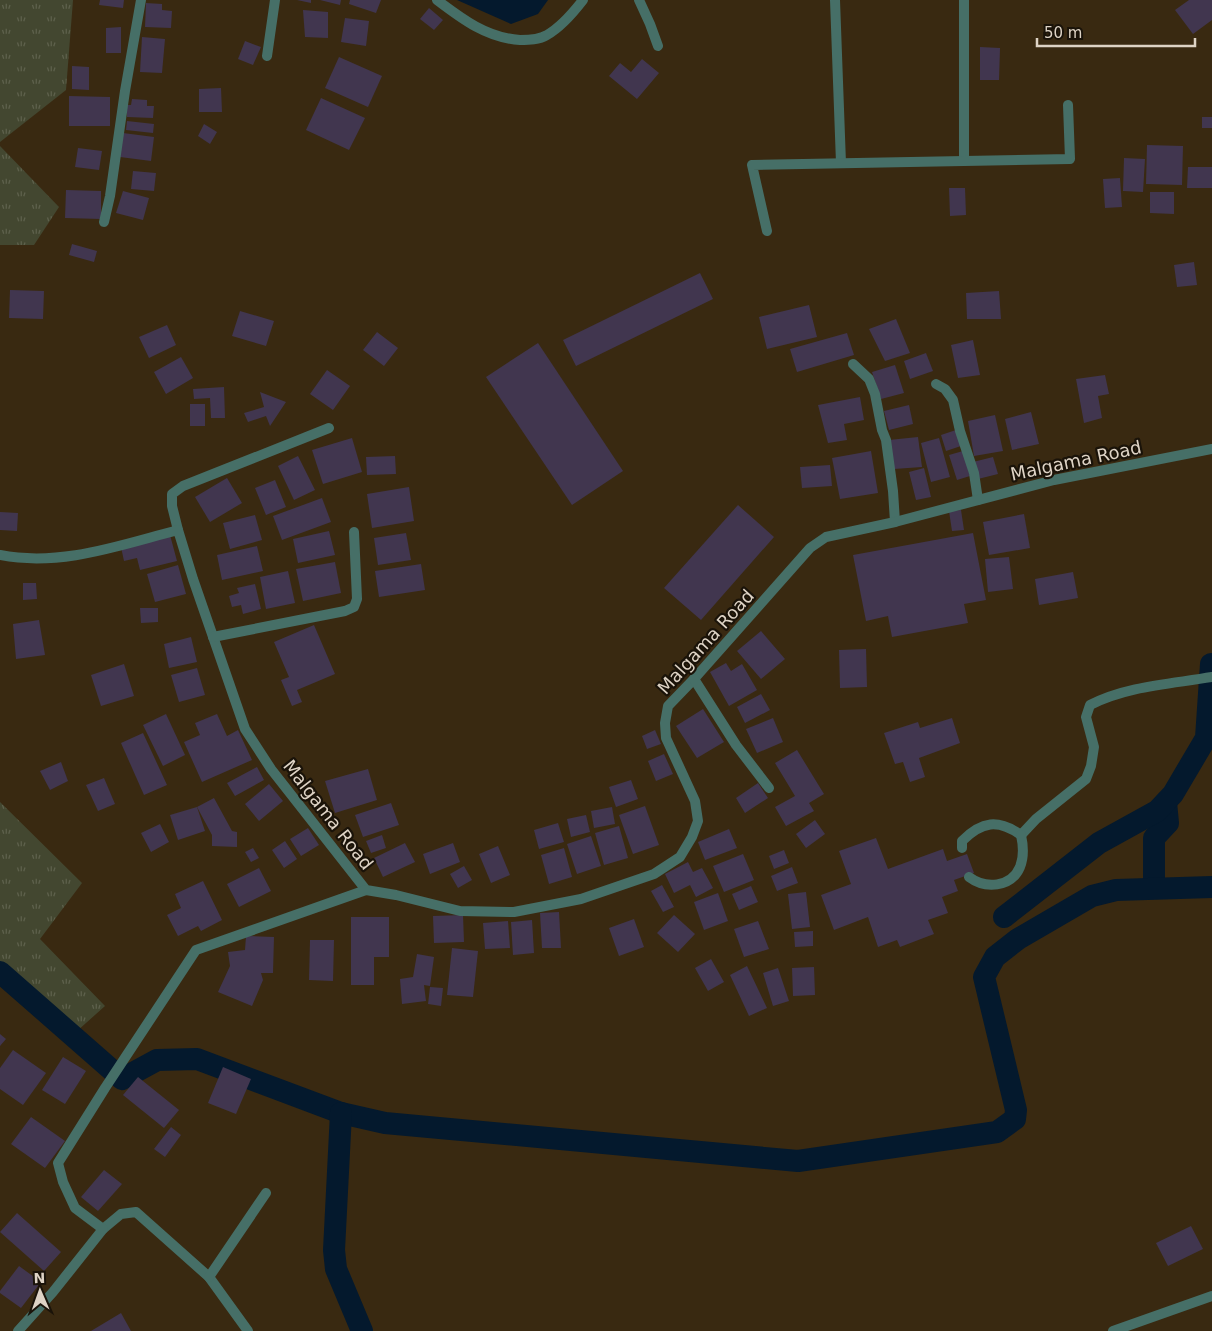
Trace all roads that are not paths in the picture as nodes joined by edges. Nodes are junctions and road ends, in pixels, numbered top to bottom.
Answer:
1 (140, 0) edge
2 (275, 0) edge
3 (437, 0) edge
4 (583, 0) edge
5 (639, 0) edge
6 (835, 0) edge
7 (964, 0) edge
8 (658, 46) dead end
9 (267, 56) dead end
10 (1068, 105) dead end
11 (964, 161) junction
12 (841, 163) junction
13 (104, 222) dead end
14 (767, 231) dead end
15 (852, 364) dead end
16 (936, 384) dead end
17 (329, 428) dead end
18 (1212, 449) edge
19 (978, 500) junction
20 (895, 522) junction
21 (178, 530) junction
22 (354, 532) dead end
23 (0, 555) edge
24 (213, 637) junction
25 (1212, 677) edge
26 (694, 679) junction
27 (769, 788) dead end
28 (1021, 835) junction
29 (962, 848) dead end
30 (969, 877) dead end
31 (366, 890) junction
32 (266, 1193) dead end
33 (103, 1229) junction
34 (208, 1277) junction
35 (1212, 1296) edge
36 (18, 1331) edge
37 (248, 1331) edge
38 (1113, 1331) edge

1 - 13 street
2 - 9 street
3 - 4 street
5 - 8 street
6 - 12 street
7 - 11 street
10 - 11 street
11 - 12 street
12 - 14 street
15 - 20 street
16 - 19 street
17 - 21 street, Malgama Road
18 - 19 street, Malgama Road
19 - 20 street, Malgama Road
20 - 26 street, Malgama Road
21 - 23 street
21 - 24 street, Malgama Road
22 - 24 street
24 - 31 street, Malgama Road
25 - 28 street
26 - 27 street
26 - 31 street, Malgama Road
28 - 29 street
28 - 30 street
31 - 33 street
32 - 34 street
33 - 34 street
33 - 36 street
34 - 37 street
35 - 38 street

